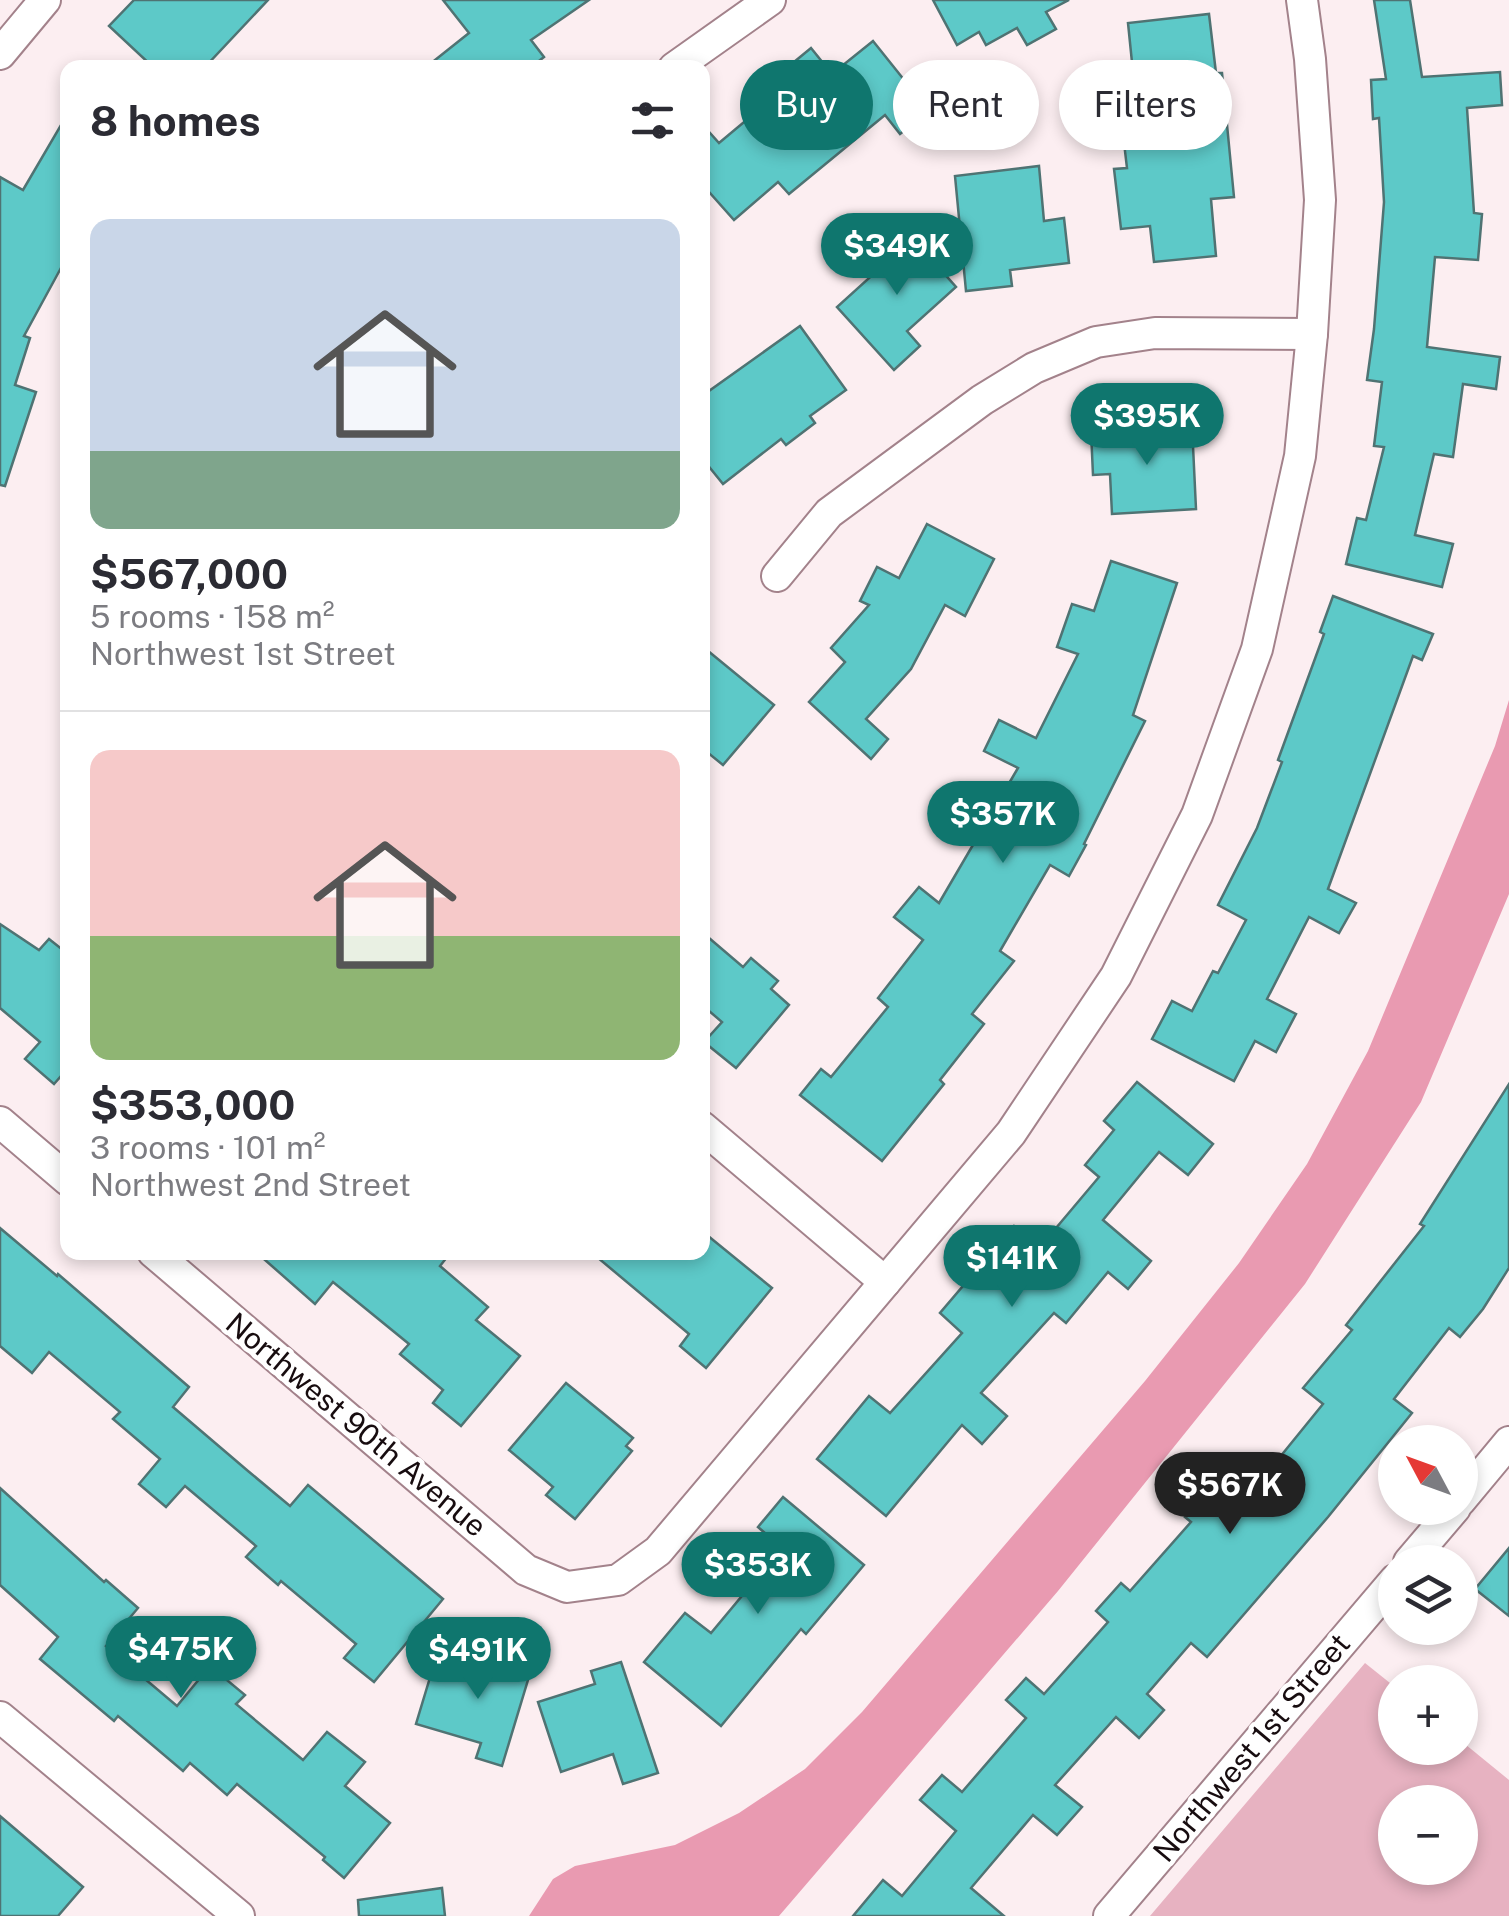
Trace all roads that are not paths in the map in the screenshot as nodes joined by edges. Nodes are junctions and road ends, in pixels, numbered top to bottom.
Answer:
1 (45, 0) edge
2 (770, 0) edge
3 (1302, 0) edge
4 (0, 54) edge
5 (685, 60) edge
6 (1312, 334) junction
7 (777, 576) dead end
8 (0, 1122) edge
9 (710, 1134) edge
10 (60, 1173) edge
11 (162, 1260) edge
12 (884, 1282) junction
13 (1509, 1442) edge
14 (1478, 1479) edge
15 (1441, 1525) edge
16 (1424, 1545) edge
17 (1378, 1600) edge
18 (0, 1717) edge
19 (239, 1916) edge
20 (1108, 1916) edge

1 - 4 street
2 - 5 street
3 - 6 street
6 - 7 street
6 - 12 street
8 - 10 street
9 - 12 street
11 - 12 street, Northwest 90th Avenue
13 - 14 street
15 - 16 street
17 - 20 street, Northwest 1st Street
18 - 19 street

